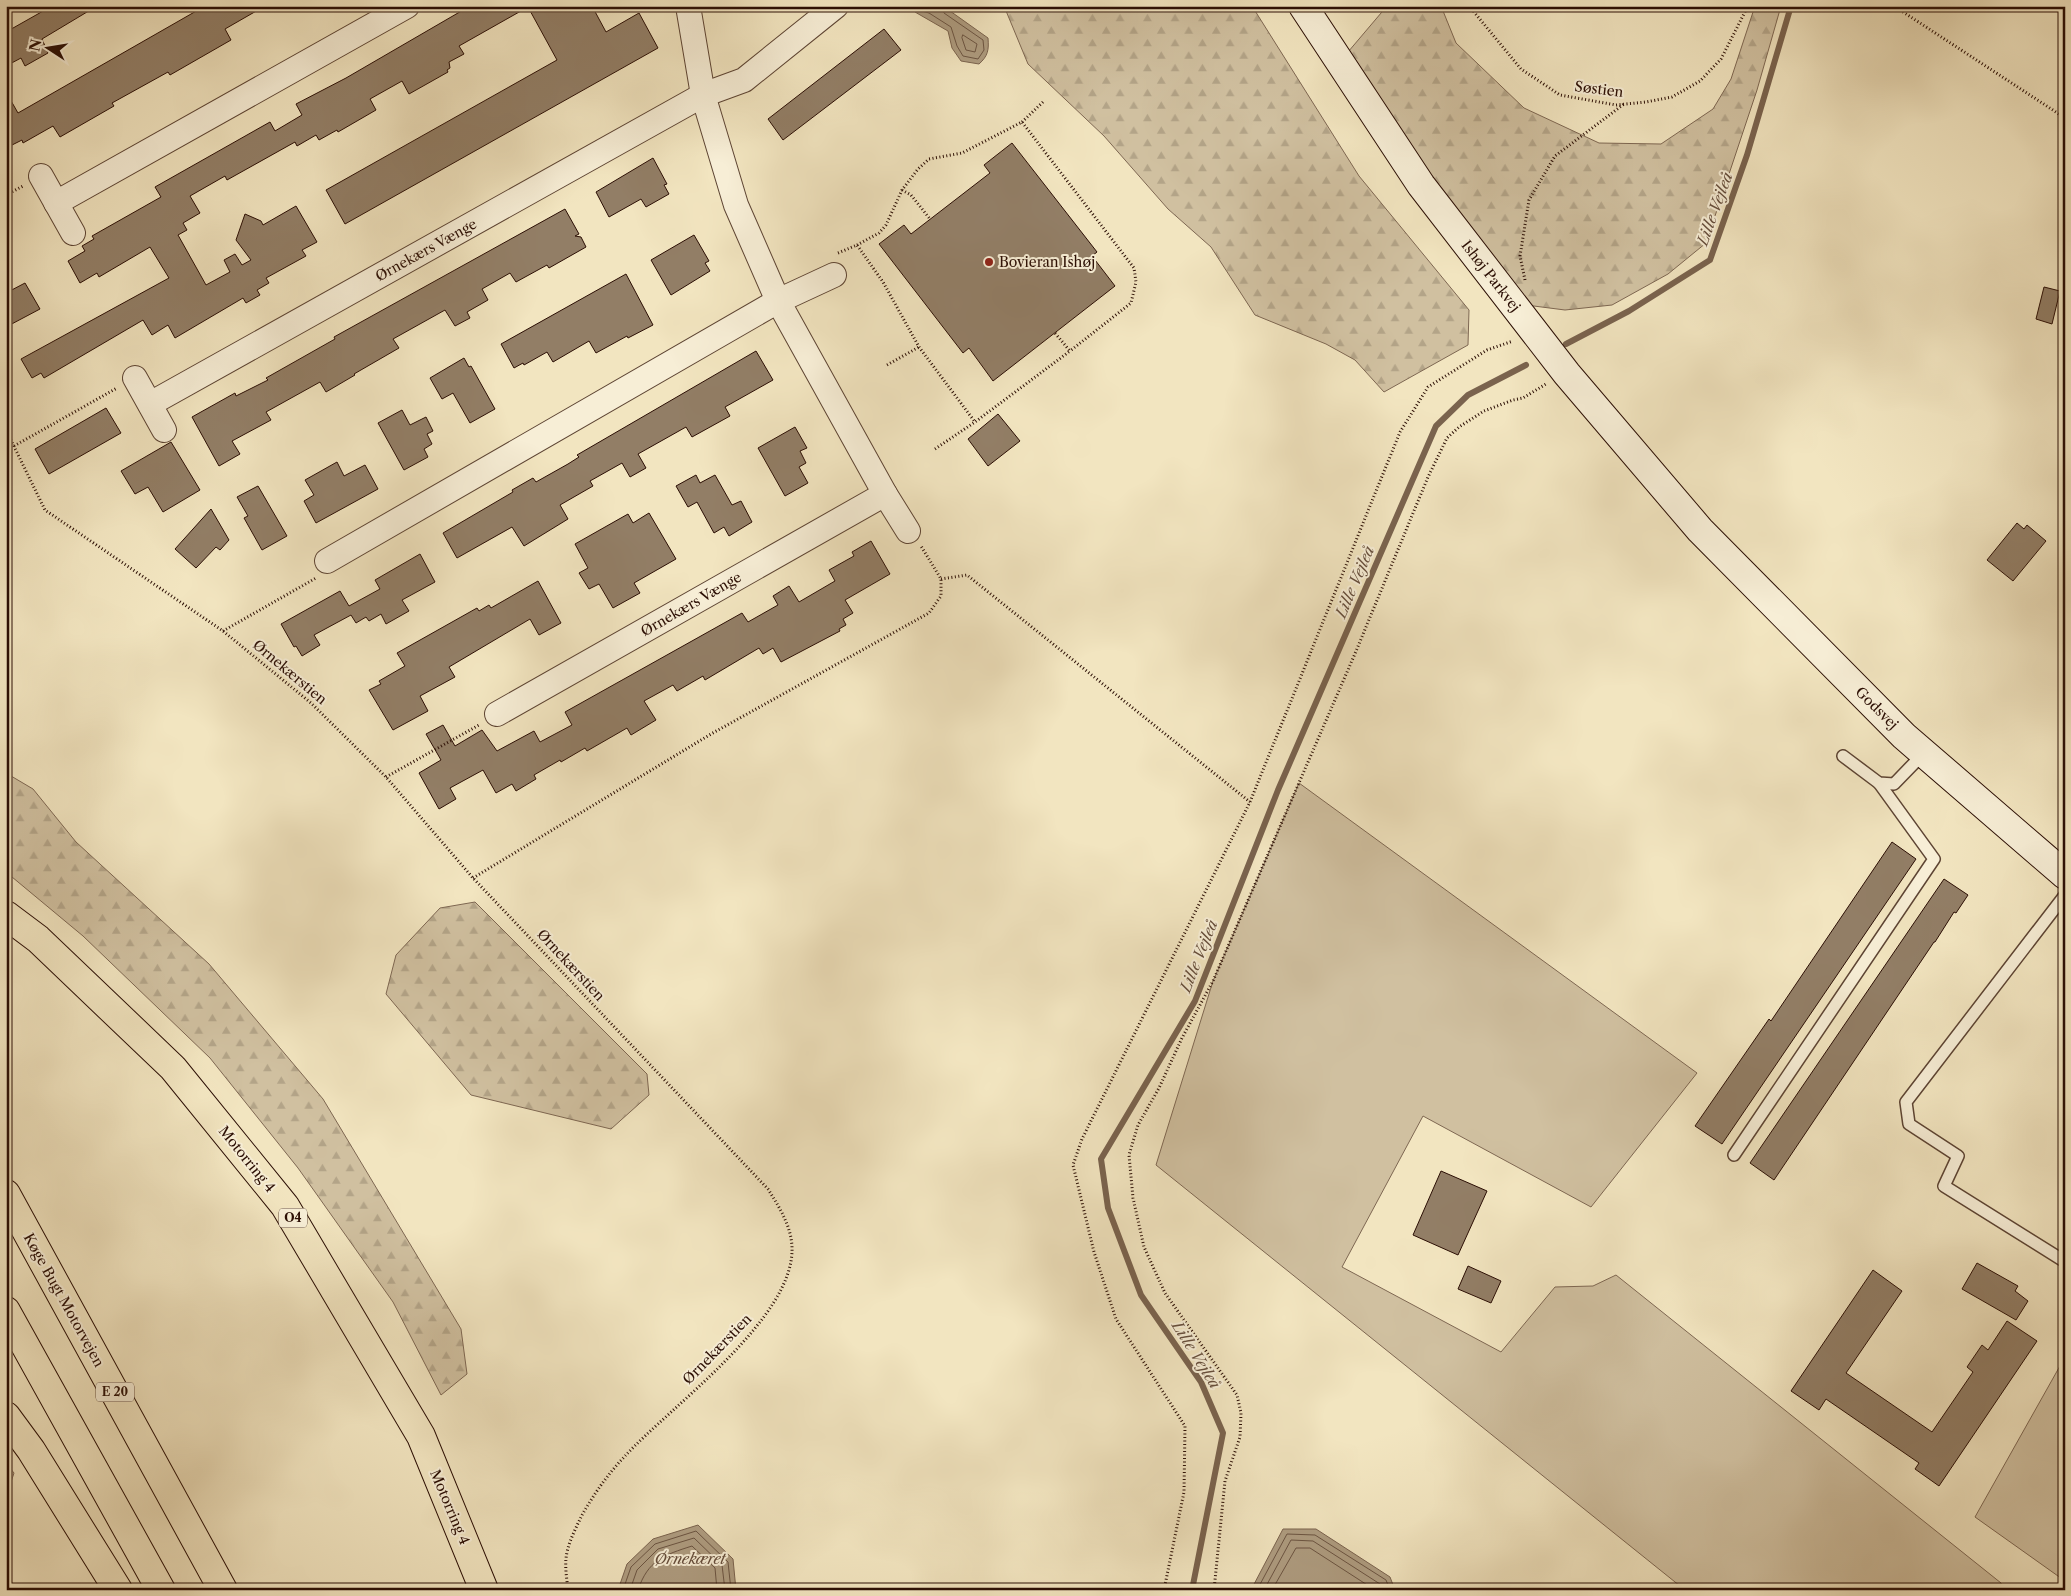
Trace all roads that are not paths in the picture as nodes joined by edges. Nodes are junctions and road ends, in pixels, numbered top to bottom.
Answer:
1 (407, 6) edge
2 (688, 6) edge
3 (836, 6) edge
4 (1303, 6) edge
5 (703, 95) junction
6 (41, 176) dead end
7 (56, 203) junction
8 (73, 232) dead end
9 (834, 265) road end
10 (778, 301) junction
11 (136, 378) road end
12 (150, 404) junction
13 (164, 430) dead end
14 (885, 494) junction
15 (1700, 530) joint
16 (908, 531) road end
17 (327, 561) road end
18 (496, 714) road end
19 (1924, 753) junction
20 (1843, 756) dead end
21 (1879, 783) junction
22 (2065, 875) edge
23 (2065, 896) edge
24 (6, 915) edge
25 (1734, 1155) dead end
26 (6, 1194) edge
27 (2064, 1261) edge
28 (6, 1311) edge
29 (6, 1416) edge
30 (118, 1590) edge
31 (161, 1590) edge
32 (223, 1590) edge
33 (484, 1590) edge

1 - 7 street
2 - 5 street
3 - 5 street, Ørnekærs Vænge
4 - 15 street, Ishøj Parkvej
5 - 10 street
5 - 12 street, Ørnekærs Vænge
6 - 7 street
7 - 8 street
9 - 10 street
10 - 14 street
10 - 17 street
11 - 12 street
12 - 13 street
14 - 16 street
14 - 18 street, Ørnekærs Vænge
15 - 19 street, Godsvej
19 - 21 lane
19 - 22 street, Godsvej
20 - 21 lane
21 - 25 lane
23 - 27 lane
24 - 33 highway, Motorring 4 / O4
26 - 32 highway, Køge Bugt Motorvejen / E 20
28 - 31 highway
29 - 30 highway

